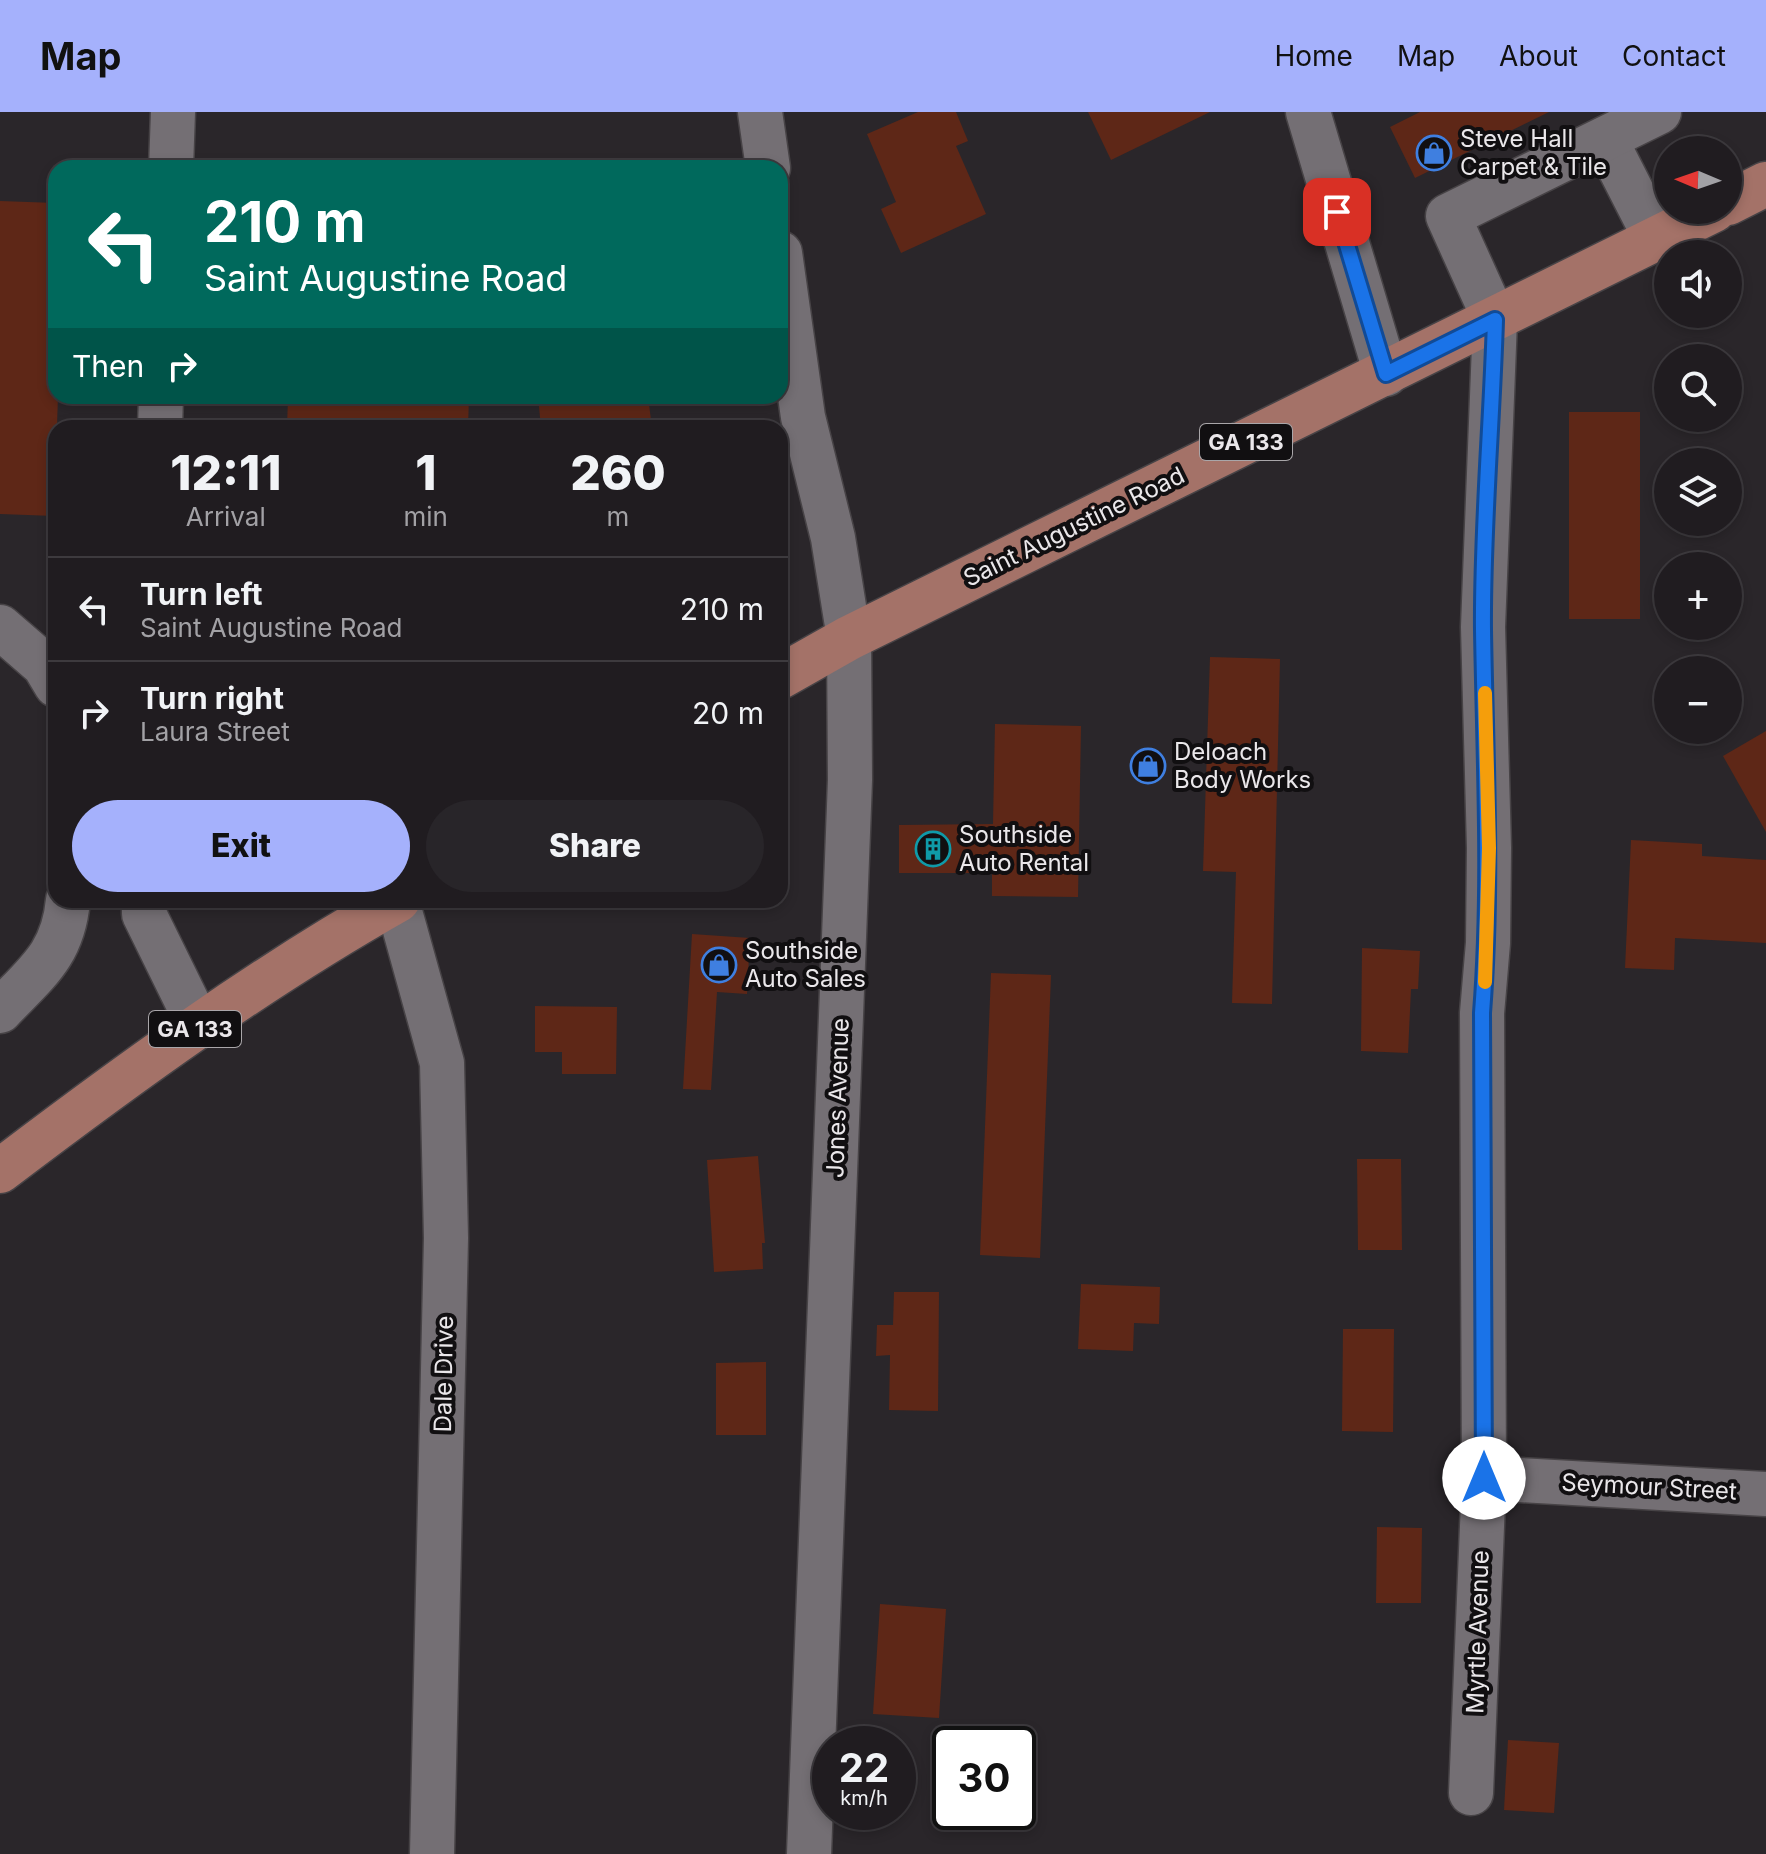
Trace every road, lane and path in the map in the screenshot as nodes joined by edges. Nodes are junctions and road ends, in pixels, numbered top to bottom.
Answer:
1 (173, 112) edge
2 (760, 112) edge
3 (1308, 112) edge
4 (1659, 112) edge
5 (1605, 139) junction
6 (171, 160) edge
7 (767, 160) edge
8 (1766, 184) edge
9 (1742, 196) edge
10 (1686, 224) edge
11 (1656, 239) junction
12 (788, 310) edge
13 (1495, 320) junction
14 (1386, 374) junction
15 (0, 627) edge
16 (849, 638) junction
17 (48, 672) edge
18 (788, 672) edge
19 (67, 908) edge
20 (144, 908) edge
21 (384, 908) edge
22 (400, 908) edge
23 (0, 1011) edge
24 (199, 1026) junction
25 (0, 1171) edge
26 (1484, 1478) junction
27 (1766, 1494) edge
28 (1471, 1793) dead end
29 (432, 1854) edge
30 (809, 1854) edge

1 - 6 street
2 - 7 street
3 - 14 street
4 - 5 street
5 - 11 street
5 - 13 street
8 - 9 main road
10 - 11 main road, Saint Augustine Road / GA 133
11 - 13 main road, Saint Augustine Road / GA 133
12 - 16 street, Jones Avenue
13 - 14 main road, Saint Augustine Road / GA 133
13 - 26 street, Myrtle Avenue
14 - 16 main road, Saint Augustine Road / GA 133
15 - 17 street
16 - 18 main road, Saint Augustine Road / GA 133
16 - 30 street, Jones Avenue
19 - 23 street
20 - 24 street
21 - 24 main road, GA 133
22 - 29 street, Dale Drive
24 - 25 main road, GA 133
26 - 27 street, Seymour Street
26 - 28 street, Myrtle Avenue

